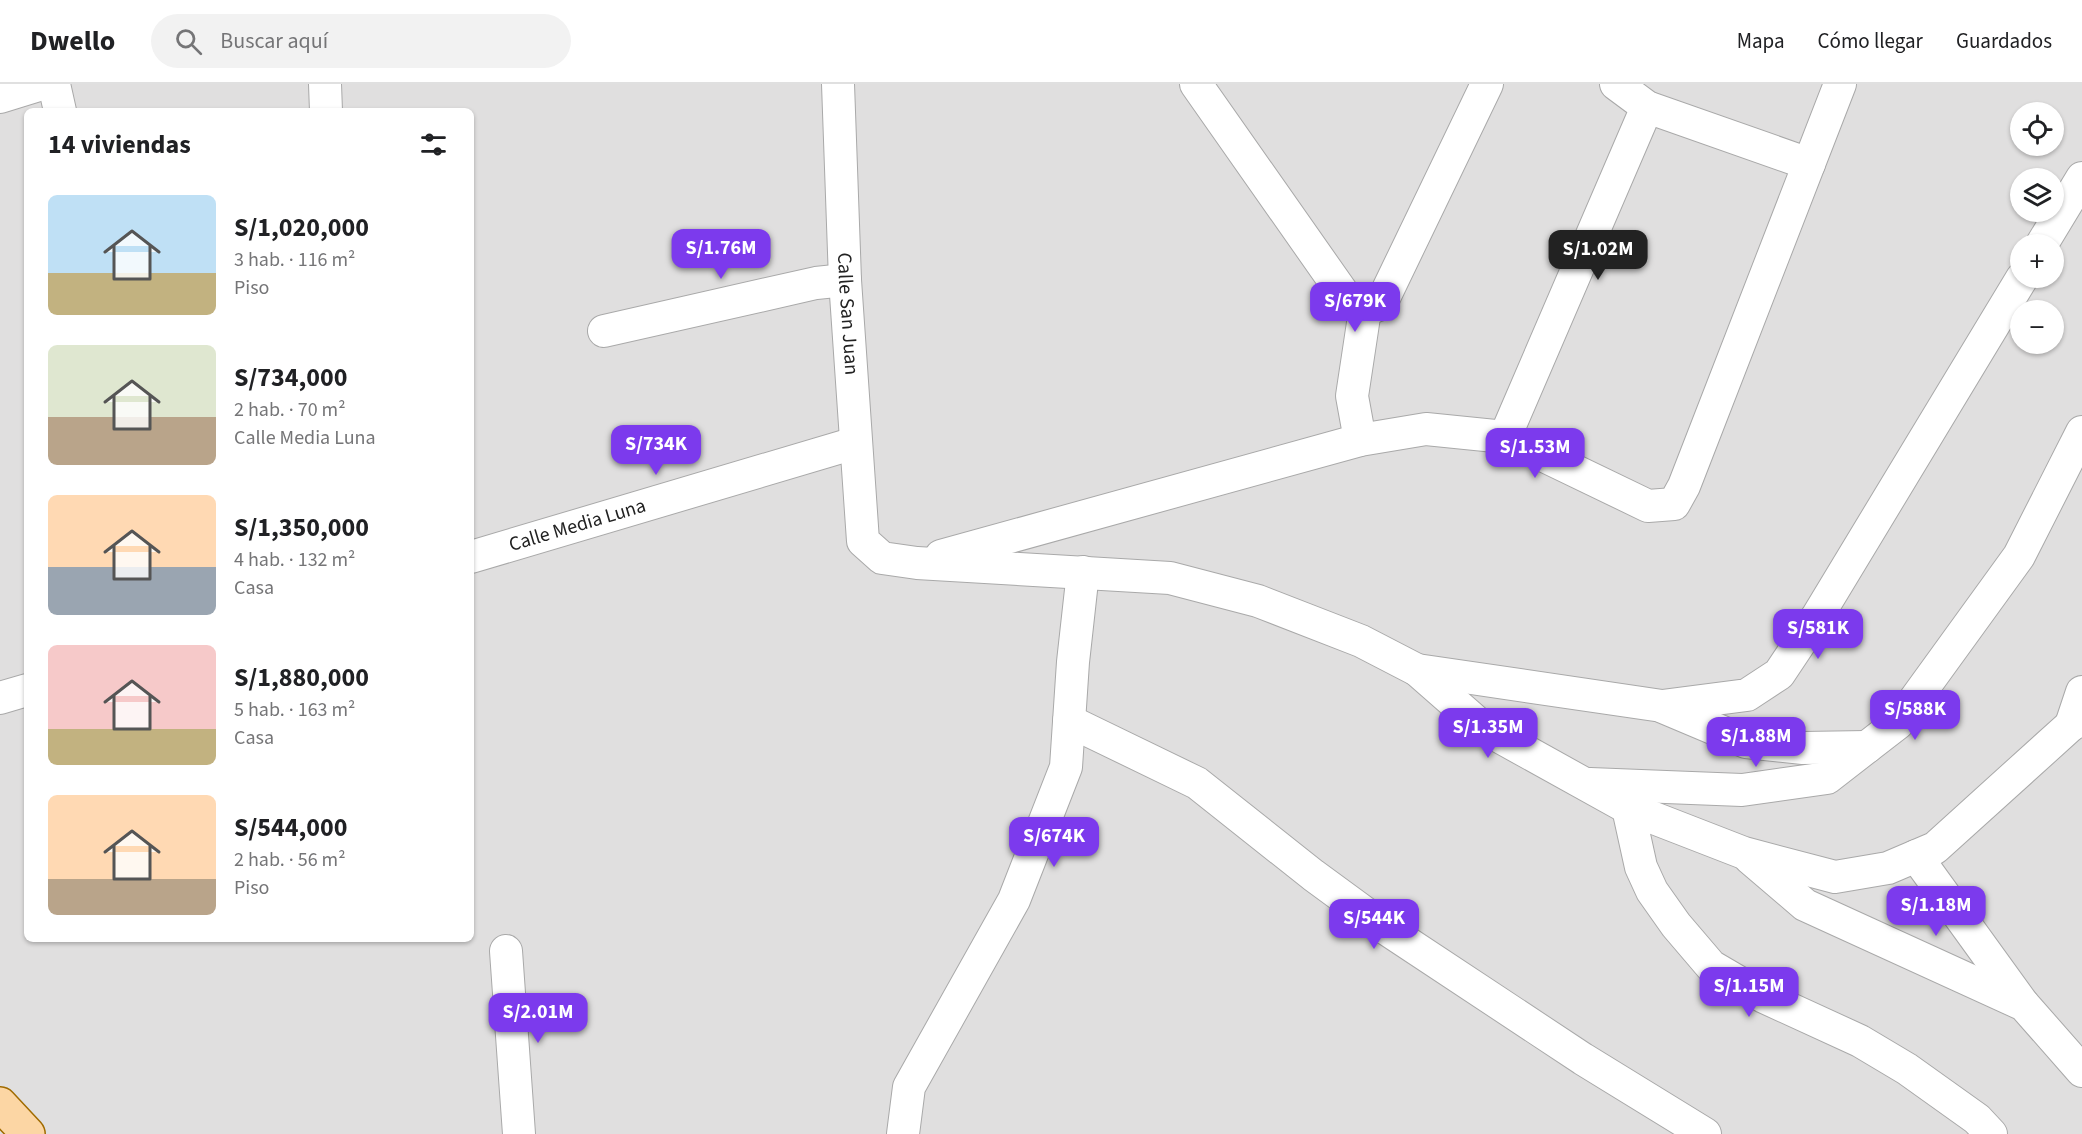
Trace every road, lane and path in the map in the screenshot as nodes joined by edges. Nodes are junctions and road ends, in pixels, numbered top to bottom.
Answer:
1 (42, 84) edge
2 (54, 84) edge
3 (325, 84) edge
4 (838, 84) edge
5 (1196, 84) edge
6 (1486, 84) edge
7 (1616, 84) edge
8 (1840, 84) edge
9 (0, 97) edge
10 (1647, 107) junction
11 (59, 108) edge
12 (326, 108) edge
13 (1809, 164) junction
14 (2082, 178) edge
15 (2048, 234) edge
16 (845, 280) junction
17 (2016, 288) edge
18 (1365, 310) junction
19 (604, 331) dead end
20 (2082, 432) edge
21 (1505, 437) junction
22 (1360, 440) junction
23 (855, 443) junction
24 (474, 556) edge
25 (918, 562) junction
26 (1083, 572) junction
27 (1417, 670) junction
28 (24, 691) edge
29 (2082, 692) edge
30 (0, 698) edge
31 (1662, 706) junction
32 (1069, 721) junction
33 (2079, 724) edge
34 (1867, 747) junction
35 (1583, 784) junction
36 (1628, 808) junction
37 (1744, 853) junction
38 (1916, 856) junction
39 (507, 951) dead end
40 (2024, 1005) junction
41 (2082, 1071) edge
42 (0, 1104) edge
43 (28, 1134) edge
44 (519, 1134) edge
45 (903, 1134) edge
46 (1705, 1134) edge
47 (1991, 1134) edge

1 - 9 street
2 - 11 street
3 - 12 street
4 - 16 street, Calle San Juan
5 - 18 street
6 - 18 street
7 - 10 street
8 - 13 street
10 - 13 street
10 - 21 street
13 - 21 street
14 - 15 street
16 - 19 street
16 - 23 street, Calle San Juan
17 - 31 street
18 - 22 street
20 - 34 street
21 - 22 street
22 - 25 street
23 - 24 street, Calle Media Luna
23 - 25 street, Calle San Juan
25 - 26 street
26 - 27 street
26 - 32 street
27 - 31 street
27 - 35 street
28 - 30 street
29 - 33 street
31 - 34 street
32 - 45 street
32 - 46 street
33 - 38 street
34 - 35 street
35 - 36 street
36 - 37 street
36 - 47 street
37 - 38 street
37 - 40 street
38 - 40 street
39 - 44 street
40 - 41 street
42 - 43 main road

